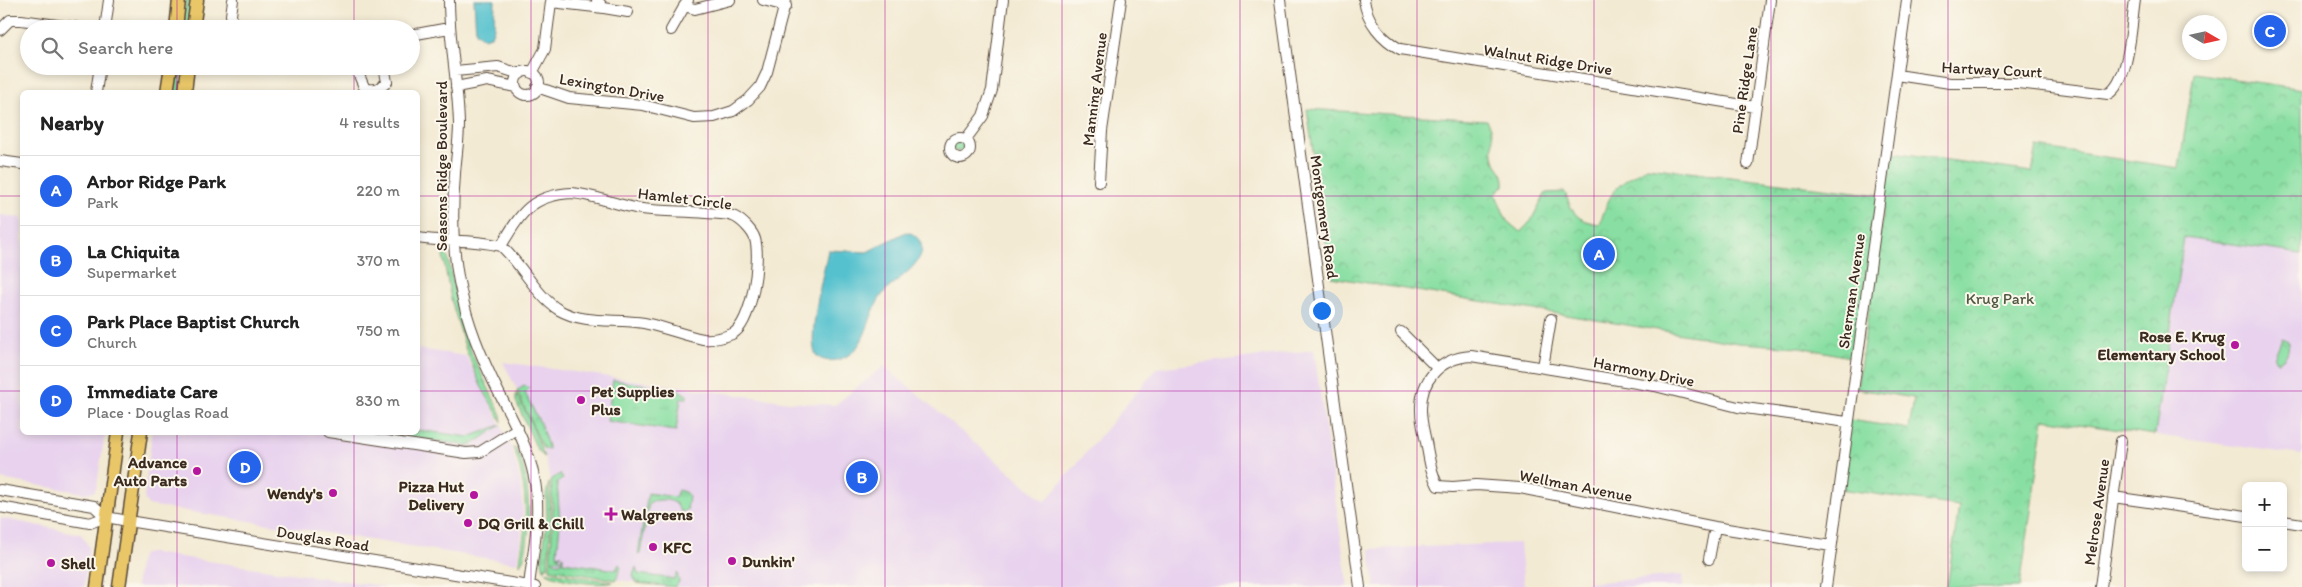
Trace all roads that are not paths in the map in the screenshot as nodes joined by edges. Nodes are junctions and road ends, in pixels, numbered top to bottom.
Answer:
1 (109, 0) edge
2 (180, 0) edge
3 (197, 0) edge
4 (233, 0) edge
5 (449, 0) edge
6 (730, 0) edge
7 (763, 0) edge
8 (1003, 0) edge
9 (1121, 0) edge
10 (1280, 0) edge
11 (1364, 0) edge
12 (1770, 0) edge
13 (1907, 0) edge
14 (2135, 0) edge
15 (552, 1) edge
16 (686, 3) edge
17 (786, 3) edge
18 (600, 4) edge
19 (628, 12) dead end
20 (20, 20) edge
21 (106, 20) edge
22 (177, 20) edge
23 (194, 20) edge
24 (232, 20) edge
25 (449, 28) junction
26 (0, 30) edge
27 (671, 30) dead end
28 (420, 33) edge
29 (455, 71) junction
30 (532, 73) junction
31 (520, 74) junction
32 (99, 75) edge
33 (170, 75) edge
34 (187, 75) edge
35 (359, 75) edge
36 (386, 75) edge
37 (1897, 75) junction
38 (456, 86) junction
39 (516, 87) junction
40 (537, 88) junction
41 (96, 90) edge
42 (167, 90) edge
43 (185, 90) edge
44 (374, 90) edge
45 (374, 90) edge
46 (1755, 108) junction
47 (966, 140) dead end
48 (0, 160) edge
49 (20, 164) edge
50 (1748, 164) dead end
51 (1099, 182) dead end
52 (420, 238) edge
53 (454, 239) junction
54 (501, 246) junction
55 (1550, 320) dead end
56 (1400, 332) dead end
57 (1543, 367) junction
58 (1437, 368) junction
59 (1847, 422) junction
60 (518, 428) junction
61 (118, 435) edge
62 (141, 435) edge
63 (348, 435) edge
64 (2121, 441) dead end
65 (0, 490) edge
66 (2113, 497) junction
67 (0, 507) edge
68 (2242, 515) edge
69 (106, 517) junction
70 (128, 521) junction
71 (2287, 522) edge
72 (2302, 524) edge
73 (1714, 527) junction
74 (1830, 546) junction
75 (1709, 559) dead end
76 (532, 586) edge
77 (97, 587) edge
78 (119, 587) edge
79 (1360, 587) edge
80 (1826, 587) edge
81 (2101, 587) edge

1 - 21 street
2 - 22 main road
3 - 23 main road
4 - 24 street
5 - 25 street, Seasons Ridge Boulevard
6 - 16 street
7 - 17 street
8 - 47 street
9 - 51 street, Manning Avenue
10 - 79 street, Montgomery Road
11 - 46 street, Walnut Ridge Drive
12 - 46 street, Pine Ridge Lane
13 - 37 street, Sherman Avenue
14 - 37 street, Hartway Court
15 - 18 street
15 - 30 street
16 - 27 street
17 - 40 street, Lexington Drive
18 - 19 street
20 - 26 street
25 - 28 street
25 - 29 street, Seasons Ridge Boulevard
29 - 31 street
29 - 38 street, Seasons Ridge Boulevard
30 - 31 street
30 - 40 street, Lexington Drive
31 - 39 street
32 - 41 street
33 - 42 main road
34 - 43 main road
35 - 45 street
36 - 44 street
37 - 59 street, Sherman Avenue
38 - 39 street, Lexington Drive
38 - 53 street, Seasons Ridge Boulevard
39 - 40 street, Lexington Drive
46 - 50 street, Pine Ridge Lane
48 - 49 street
52 - 53 street
53 - 54 street
53 - 60 street, Seasons Ridge Boulevard
54 - 54 street, Hamlet Circle
55 - 57 street
56 - 58 street
57 - 58 street, Harmony Drive
57 - 59 street, Harmony Drive
58 - 73 street, Wellman Avenue
59 - 74 street, Sherman Avenue
60 - 63 street
60 - 76 street, Seasons Ridge Boulevard
61 - 69 main road
62 - 70 main road
64 - 66 street, Melrose Avenue
65 - 69 street, Douglas Road
66 - 68 street
66 - 81 street, Melrose Avenue
67 - 69 street, Douglas Road
69 - 70 street, Douglas Road
69 - 77 main road
70 - 76 street, Douglas Road
70 - 78 main road
71 - 72 street
73 - 74 street, Wellman Avenue
73 - 75 street
74 - 80 street, Sherman Avenue

